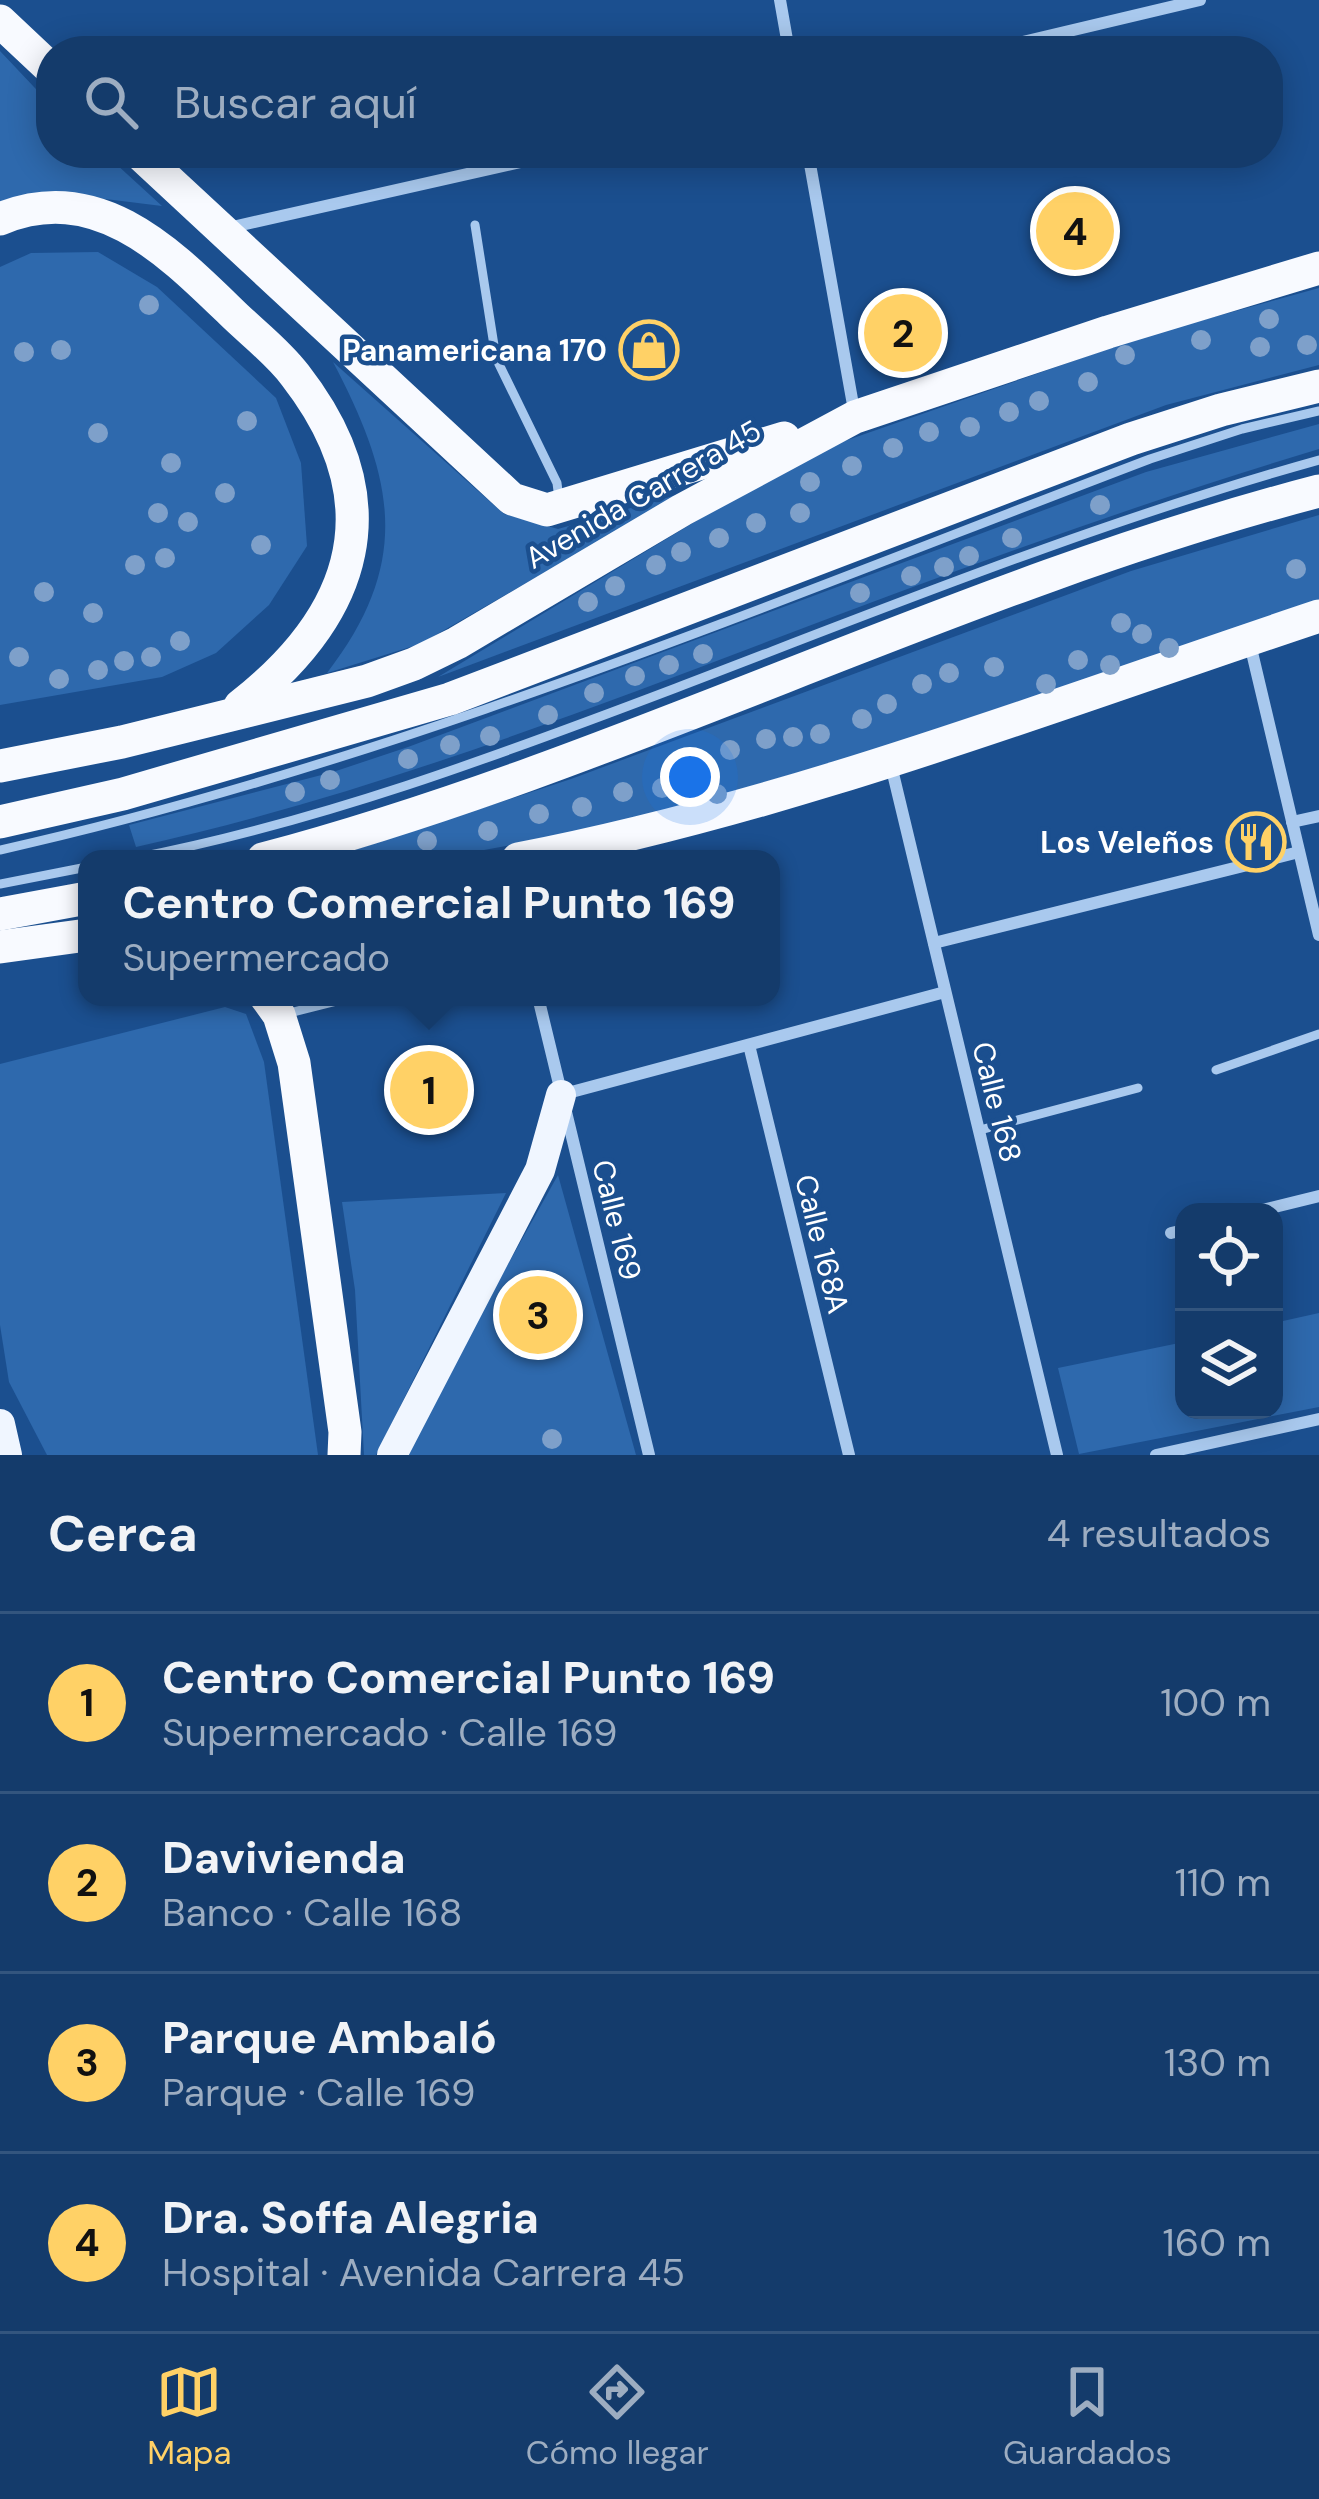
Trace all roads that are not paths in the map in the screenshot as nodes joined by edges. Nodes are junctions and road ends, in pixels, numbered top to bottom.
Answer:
1 (780, 0) edge
2 (1200, 0) edge
3 (0, 21) edge
4 (787, 36) edge
5 (1048, 36) edge
6 (36, 55) edge
7 (155, 168) edge
8 (494, 168) edge
9 (811, 168) edge
10 (0, 219) edge
11 (475, 225) dead end
12 (220, 230) junction
13 (1319, 268) edge
14 (1319, 386) edge
15 (1319, 411) edge
16 (855, 417) junction
17 (1319, 460) edge
18 (1319, 491) edge
19 (560, 505) junction
20 (1319, 616) edge
21 (1249, 640) junction
22 (227, 716) junction
23 (889, 760) junction
24 (0, 766) edge
25 (1319, 816) edge
26 (0, 822) edge
27 (1292, 822) junction
28 (0, 850) edge
29 (177, 850) edge
30 (293, 850) edge
31 (579, 850) edge
32 (1299, 852) junction
33 (78, 869) edge
34 (0, 884) edge
35 (78, 900) edge
36 (0, 914) edge
37 (1319, 935) edge
38 (78, 936) edge
39 (934, 943) junction
40 (0, 947) edge
41 (945, 992) junction
42 (273, 1006) edge
43 (540, 1006) edge
44 (1319, 1034) edge
45 (749, 1045) junction
46 (1216, 1070) dead end
47 (1138, 1088) dead end
48 (561, 1095) junction
49 (980, 1130) junction
50 (1319, 1196) edge
51 (1283, 1205) edge
52 (1319, 1419) edge
53 (0, 1424) edge
54 (7, 1455) edge
55 (344, 1455) edge
56 (392, 1455) edge
57 (650, 1455) edge
58 (849, 1455) edge
59 (1058, 1455) edge
60 (1156, 1455) edge

1 - 4 street
2 - 5 street
3 - 6 highway
7 - 12 highway
8 - 12 street
9 - 16 street
10 - 22 highway
11 - 19 lane
12 - 19 highway
13 - 16 highway, Avenida Carrera 45
14 - 26 highway
15 - 28 lane
16 - 19 highway
16 - 22 highway, Avenida Carrera 45
17 - 29 lane
18 - 30 highway
20 - 21 highway
21 - 23 highway
21 - 27 street
22 - 24 highway, Avenida Carrera 45
23 - 31 highway
23 - 39 street, Calle 168
25 - 27 street
27 - 32 street
32 - 37 street
32 - 39 street
33 - 34 lane
35 - 36 highway
38 - 40 highway
39 - 41 street, Calle 168
41 - 45 street
41 - 49 street, Calle 168
42 - 55 highway
43 - 48 street, Calle 169
44 - 46 lane
45 - 48 street
45 - 58 street, Calle 168A
47 - 49 lane
48 - 56 main road
48 - 57 street, Calle 169
49 - 59 street, Calle 168
50 - 51 street
52 - 60 street
53 - 54 main road

